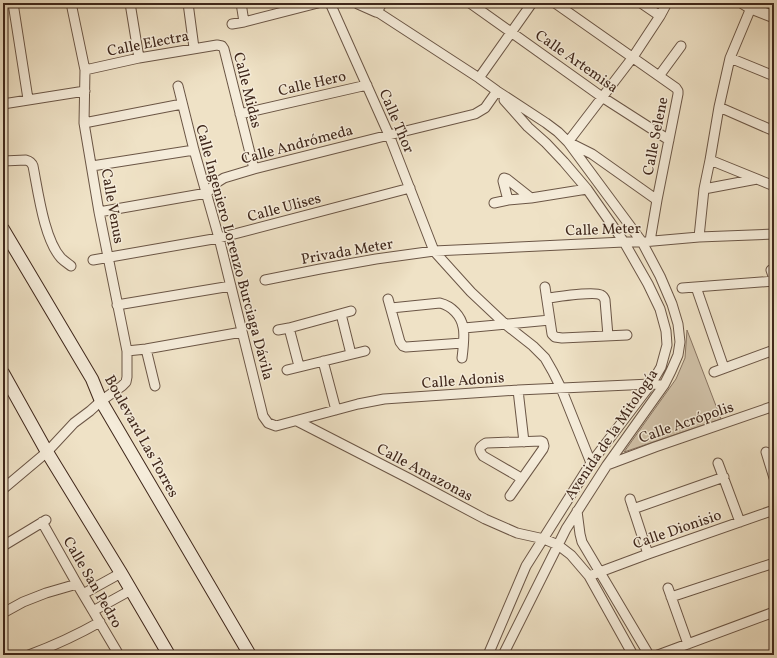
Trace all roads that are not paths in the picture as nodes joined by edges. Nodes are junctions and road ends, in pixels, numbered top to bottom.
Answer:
1 (14, 3) edge
2 (71, 3) edge
3 (130, 3) edge
4 (188, 3) edge
5 (241, 3) edge
6 (318, 3) edge
7 (330, 3) edge
8 (358, 3) edge
9 (470, 3) edge
10 (532, 3) edge
11 (555, 3) edge
12 (641, 3) edge
13 (667, 3) edge
14 (749, 5) edge
15 (379, 7) edge
16 (660, 16) junction
17 (774, 17) edge
18 (244, 22) junction
19 (232, 24) dead end
20 (511, 32) junction
21 (217, 45) joint
22 (681, 46) dead end
23 (194, 48) junction
24 (633, 57) junction
25 (139, 58) junction
26 (730, 58) junction
27 (85, 70) junction
28 (659, 76) junction
29 (774, 76) edge
30 (479, 78) junction
31 (366, 85) junction
32 (178, 86) dead end
33 (85, 91) junction
34 (497, 91) junction
35 (602, 97) junction
36 (28, 99) junction
37 (3, 104) edge
38 (182, 104) junction
39 (719, 107) junction
40 (240, 114) junction
41 (84, 123) junction
42 (774, 131) edge
43 (389, 135) junction
44 (669, 140) junction
45 (568, 142) junction
46 (194, 150) junction
47 (710, 160) junction
48 (3, 161) edge
49 (92, 166) junction
50 (254, 169) junction
51 (757, 179) junction
52 (774, 186) edge
53 (410, 188) junction
54 (587, 189) junction
55 (704, 190) junction
56 (207, 193) junction
57 (531, 198) junction
58 (508, 200) junction
59 (657, 200) junction
60 (494, 203) dead end
61 (99, 212) junction
62 (4, 231) edge
63 (774, 234) edge
64 (699, 237) junction
65 (219, 238) junction
66 (624, 242) junction
67 (646, 242) junction
68 (434, 251) junction
69 (108, 257) junction
70 (93, 260) dead end
71 (71, 266) dead end
72 (773, 277) edge
73 (265, 280) dead end
74 (231, 286) junction
75 (545, 287) dead end
76 (696, 287) junction
77 (682, 288) dead end
78 (547, 298) junction
79 (388, 299) dead end
80 (117, 304) junction
81 (391, 308) junction
82 (351, 311) dead end
83 (341, 314) junction
84 (550, 320) junction
85 (505, 324) junction
86 (289, 328) junction
87 (464, 328) junction
88 (278, 330) dead end
89 (242, 332) junction
90 (627, 335) dead end
91 (608, 336) junction
92 (463, 343) junction
93 (146, 349) junction
94 (774, 350) edge
95 (127, 351) junction
96 (366, 351) dead end
97 (351, 354) junction
98 (462, 358) dead end
99 (323, 361) junction
100 (298, 366) junction
101 (724, 368) junction
102 (287, 370) dead end
103 (714, 372) dead end
104 (3, 373) edge
105 (651, 384) junction
106 (664, 385) junction
107 (155, 386) dead end
108 (560, 388) junction
109 (518, 390) junction
110 (101, 400) junction
111 (774, 406) edge
112 (336, 410) junction
113 (297, 421) junction
114 (268, 423) joint
115 (524, 442) junction
116 (47, 452) junction
117 (769, 457) edge
118 (590, 463) junction
119 (718, 463) dead end
120 (606, 465) junction
121 (724, 477) junction
122 (521, 478) junction
123 (774, 478) edge
124 (3, 489) edge
125 (510, 496) dead end
126 (630, 499) dead end
127 (633, 509) junction
128 (774, 510) edge
129 (578, 511) junction
130 (740, 522) junction
131 (544, 539) junction
132 (558, 545) junction
133 (3, 546) edge
134 (648, 554) junction
135 (774, 563) edge
136 (600, 571) junction
137 (121, 573) junction
138 (589, 576) junction
139 (77, 584) junction
140 (668, 588) dead end
141 (131, 590) junction
142 (83, 594) junction
143 (671, 597) junction
144 (93, 611) junction
145 (774, 612) edge
146 (3, 613) edge
147 (100, 622) junction
148 (688, 644) junction
149 (28, 655) edge
150 (119, 655) edge
151 (169, 655) edge
152 (250, 655) edge
153 (488, 655) edge
154 (504, 655) edge
155 (633, 655) edge
156 (649, 655) edge
157 (658, 655) edge

1 - 36 street
2 - 27 street, Calle Venus
3 - 25 street
4 - 23 street
5 - 18 street
6 - 18 street
7 - 31 street, Calle Thor
8 - 15 street, Avenida de la Mitología
9 - 20 street, Calle Artemisa
10 - 20 street
11 - 24 street, Calle Selene
12 - 16 street
13 - 16 street
14 - 17 street
14 - 26 street
15 - 30 street, Avenida de la Mitología
16 - 24 street
18 - 19 street
20 - 30 street
20 - 35 street, Calle Artemisa
21 - 23 street, Calle Electra
21 - 40 street, Calle Midas
22 - 28 street
23 - 25 street, Calle Electra
24 - 28 street, Calle Selene
24 - 35 street
25 - 27 street, Calle Electra
26 - 29 street
26 - 39 street
27 - 33 street, Calle Venus
28 - 44 street, Calle Selene
30 - 34 street, Avenida de la Mitología
31 - 40 street, Calle Hero
31 - 43 street, Calle Thor
32 - 38 street, Calle Ingeniero Lorenzo Burciaga Dávila
33 - 36 street
33 - 41 street, Calle Venus
34 - 43 street, Calle Andrómeda
34 - 45 street, Avenida de la Mitología
34 - 54 street, Avenida de la Mitología
35 - 44 street, Calle Artemisa
35 - 45 street
36 - 37 street
38 - 41 street
38 - 46 street, Calle Ingeniero Lorenzo Burciaga Dávila
39 - 42 street
39 - 47 street
40 - 50 street, Calle Midas
41 - 49 street, Calle Venus
43 - 50 street, Calle Andrómeda
43 - 53 street, Calle Thor
44 - 59 street, Calle Selene
45 - 59 street
45 - 67 street, Avenida de la Mitología
46 - 49 street
46 - 56 street, Calle Ingeniero Lorenzo Burciaga Dávila
47 - 51 street
47 - 55 street
48 - 71 street
49 - 61 street, Calle Venus
50 - 56 street, Calle Andrómeda
51 - 52 street
51 - 55 street
53 - 65 street, Calle Ulises
53 - 68 street, Calle Thor
54 - 57 street
54 - 66 street, Avenida de la Mitología
55 - 64 street
56 - 61 street
56 - 65 street, Calle Ingeniero Lorenzo Burciaga Dávila
57 - 58 street
57 - 58 street
58 - 60 street
59 - 67 street, Calle Selene
61 - 69 street, Calle Venus
62 - 110 main road, Boulevard Las Torres
63 - 64 street, Calle Meter
64 - 67 street, Calle Meter
65 - 69 street, Calle Ulises
65 - 74 street, Calle Ingeniero Lorenzo Burciaga Dávila
66 - 67 street, Calle Meter
66 - 68 street, Calle Meter
66 - 105 street, Avenida de la Mitología
67 - 106 street, Avenida de la Mitología
68 - 73 street, Privada Meter
68 - 85 street, Avenida de la Mitología
69 - 70 street, Calle Ulises
69 - 80 street, Calle Venus
72 - 76 street
74 - 80 street
74 - 89 street, Calle Ingeniero Lorenzo Burciaga Dávila
75 - 78 street
76 - 77 street
76 - 101 street
78 - 84 street
78 - 91 street
79 - 81 street
80 - 95 street, Calle Venus
81 - 87 street
81 - 92 street
82 - 83 street
83 - 86 street
83 - 97 street
84 - 85 street
84 - 91 street
85 - 87 street
85 - 108 street, Avenida de la Mitología
86 - 88 street
86 - 100 street
87 - 92 street
89 - 93 street
89 - 114 street, Calle Ingeniero Lorenzo Burciaga Dávila
90 - 91 street
92 - 98 street
93 - 95 street
93 - 107 street
94 - 101 street
95 - 110 street, Calle Venus
96 - 97 street
97 - 99 street
99 - 100 street
99 - 112 street
100 - 102 street
101 - 103 street
104 - 116 main road
105 - 106 street, Calle Adonis
105 - 108 street, Calle Adonis
105 - 118 street, Avenida de la Mitología
106 - 120 street, Avenida de la Mitología
108 - 109 street, Calle Adonis
108 - 118 street, Avenida de la Mitología
109 - 112 street, Calle Adonis
109 - 115 street
110 - 116 street
110 - 152 main road, Boulevard Las Torres
111 - 120 street, Calle Acrópolis
112 - 113 street, Calle Adonis
113 - 114 street, Calle Adonis
113 - 131 street, Calle Amazonas
115 - 122 street
115 - 122 street
116 - 124 street
116 - 137 main road
117 - 123 street
118 - 131 street, Avenida de la Mitología
119 - 121 street
120 - 129 street, Avenida de la Mitología
121 - 127 street
121 - 130 street
122 - 125 street
126 - 127 street
127 - 134 street
128 - 130 street, Calle Dionisio
129 - 132 street, Avenida de la Mitología
129 - 136 street
130 - 134 street, Calle Dionisio
131 - 132 street, Calle Amazonas
131 - 153 street, Avenida de la Mitología
132 - 138 street, Calle Amazonas
132 - 154 street, Avenida de la Mitología
133 - 139 street, Calle San Pedro
134 - 136 street, Calle Dionisio
135 - 143 street
136 - 138 street, Calle Dionisio
136 - 156 street
137 - 141 main road
137 - 142 street
138 - 155 street, Calle Amazonas
139 - 142 street, Calle San Pedro
139 - 146 street
140 - 143 street
141 - 144 street
141 - 151 main road
142 - 144 street, Calle San Pedro
143 - 148 street
144 - 147 street, Calle San Pedro
145 - 148 street
147 - 149 street
147 - 150 street, Calle San Pedro
148 - 157 street

